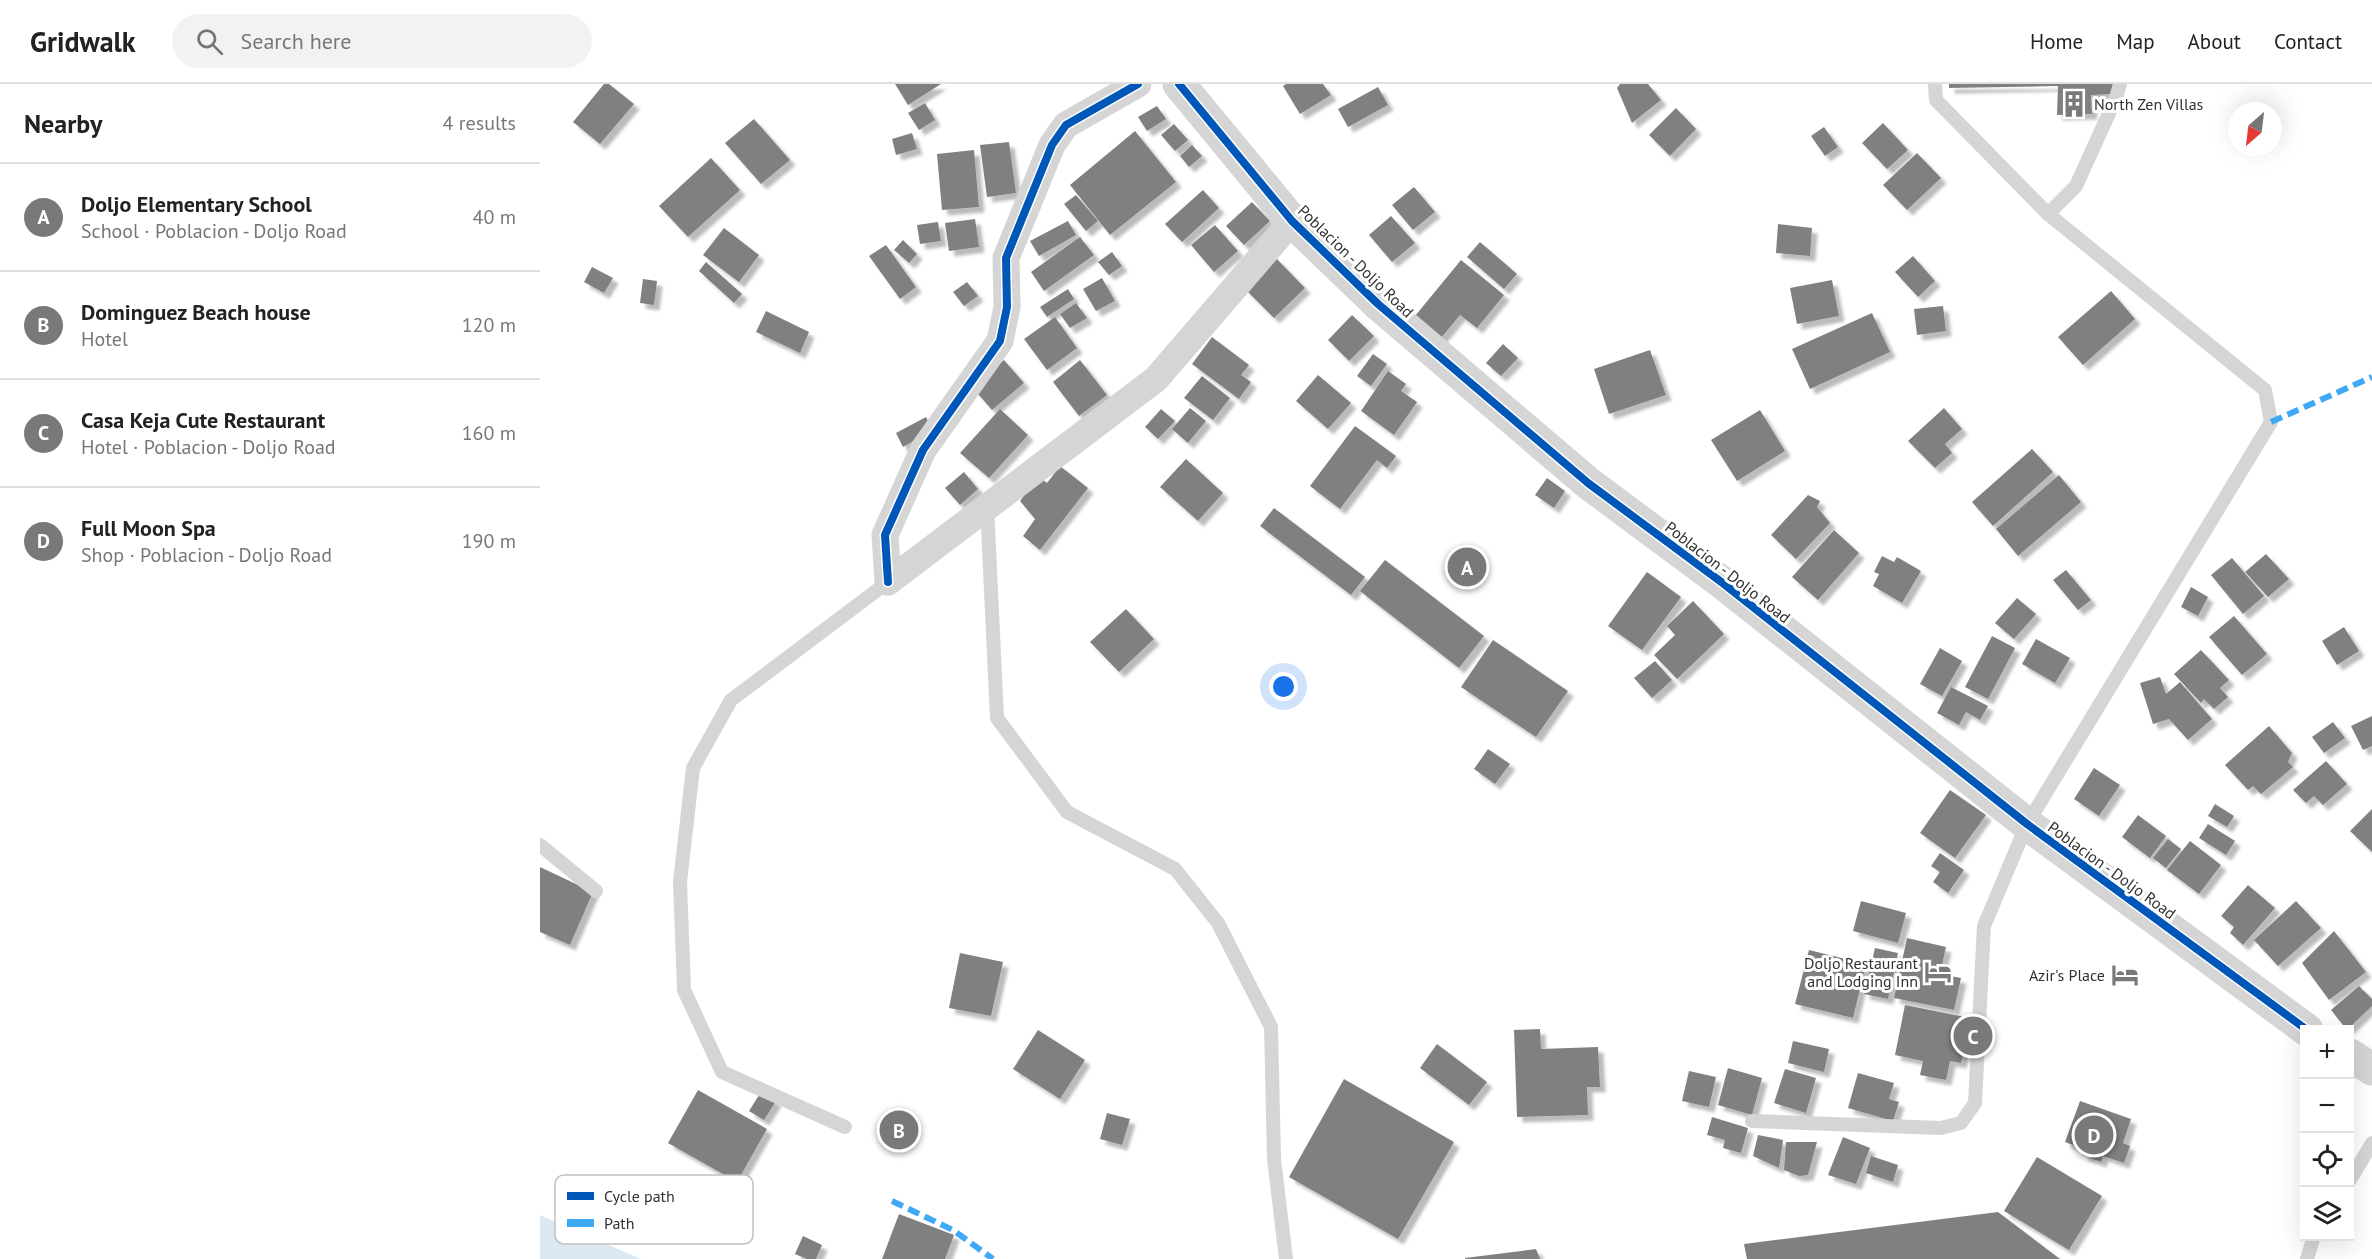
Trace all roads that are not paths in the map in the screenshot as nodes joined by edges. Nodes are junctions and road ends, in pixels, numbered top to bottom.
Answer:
1 (1138, 84) edge
2 (1179, 84) edge
3 (1935, 84) edge
4 (2120, 84) edge
5 (2048, 214) junction
6 (1292, 221) junction
7 (987, 506) junction
8 (888, 582) junction
9 (2027, 824) junction
10 (540, 845) edge
11 (596, 891) dead end
12 (2302, 1025) edge
13 (2354, 1058) edge
14 (2372, 1069) edge
15 (1752, 1121) dead end
16 (845, 1127) dead end
17 (2372, 1143) edge
18 (2354, 1172) edge
19 (2312, 1241) edge
20 (1286, 1259) edge
21 (2307, 1259) edge

1 - 8 street
2 - 6 street, Poblacion - Doljo Road
3 - 5 lane
4 - 5 lane
5 - 9 lane
6 - 7 street
6 - 9 street, Poblacion - Doljo Road
7 - 8 street
7 - 20 lane
8 - 16 lane
9 - 12 street, Poblacion - Doljo Road
9 - 15 lane
10 - 11 lane
13 - 14 street
17 - 18 lane
19 - 21 lane

